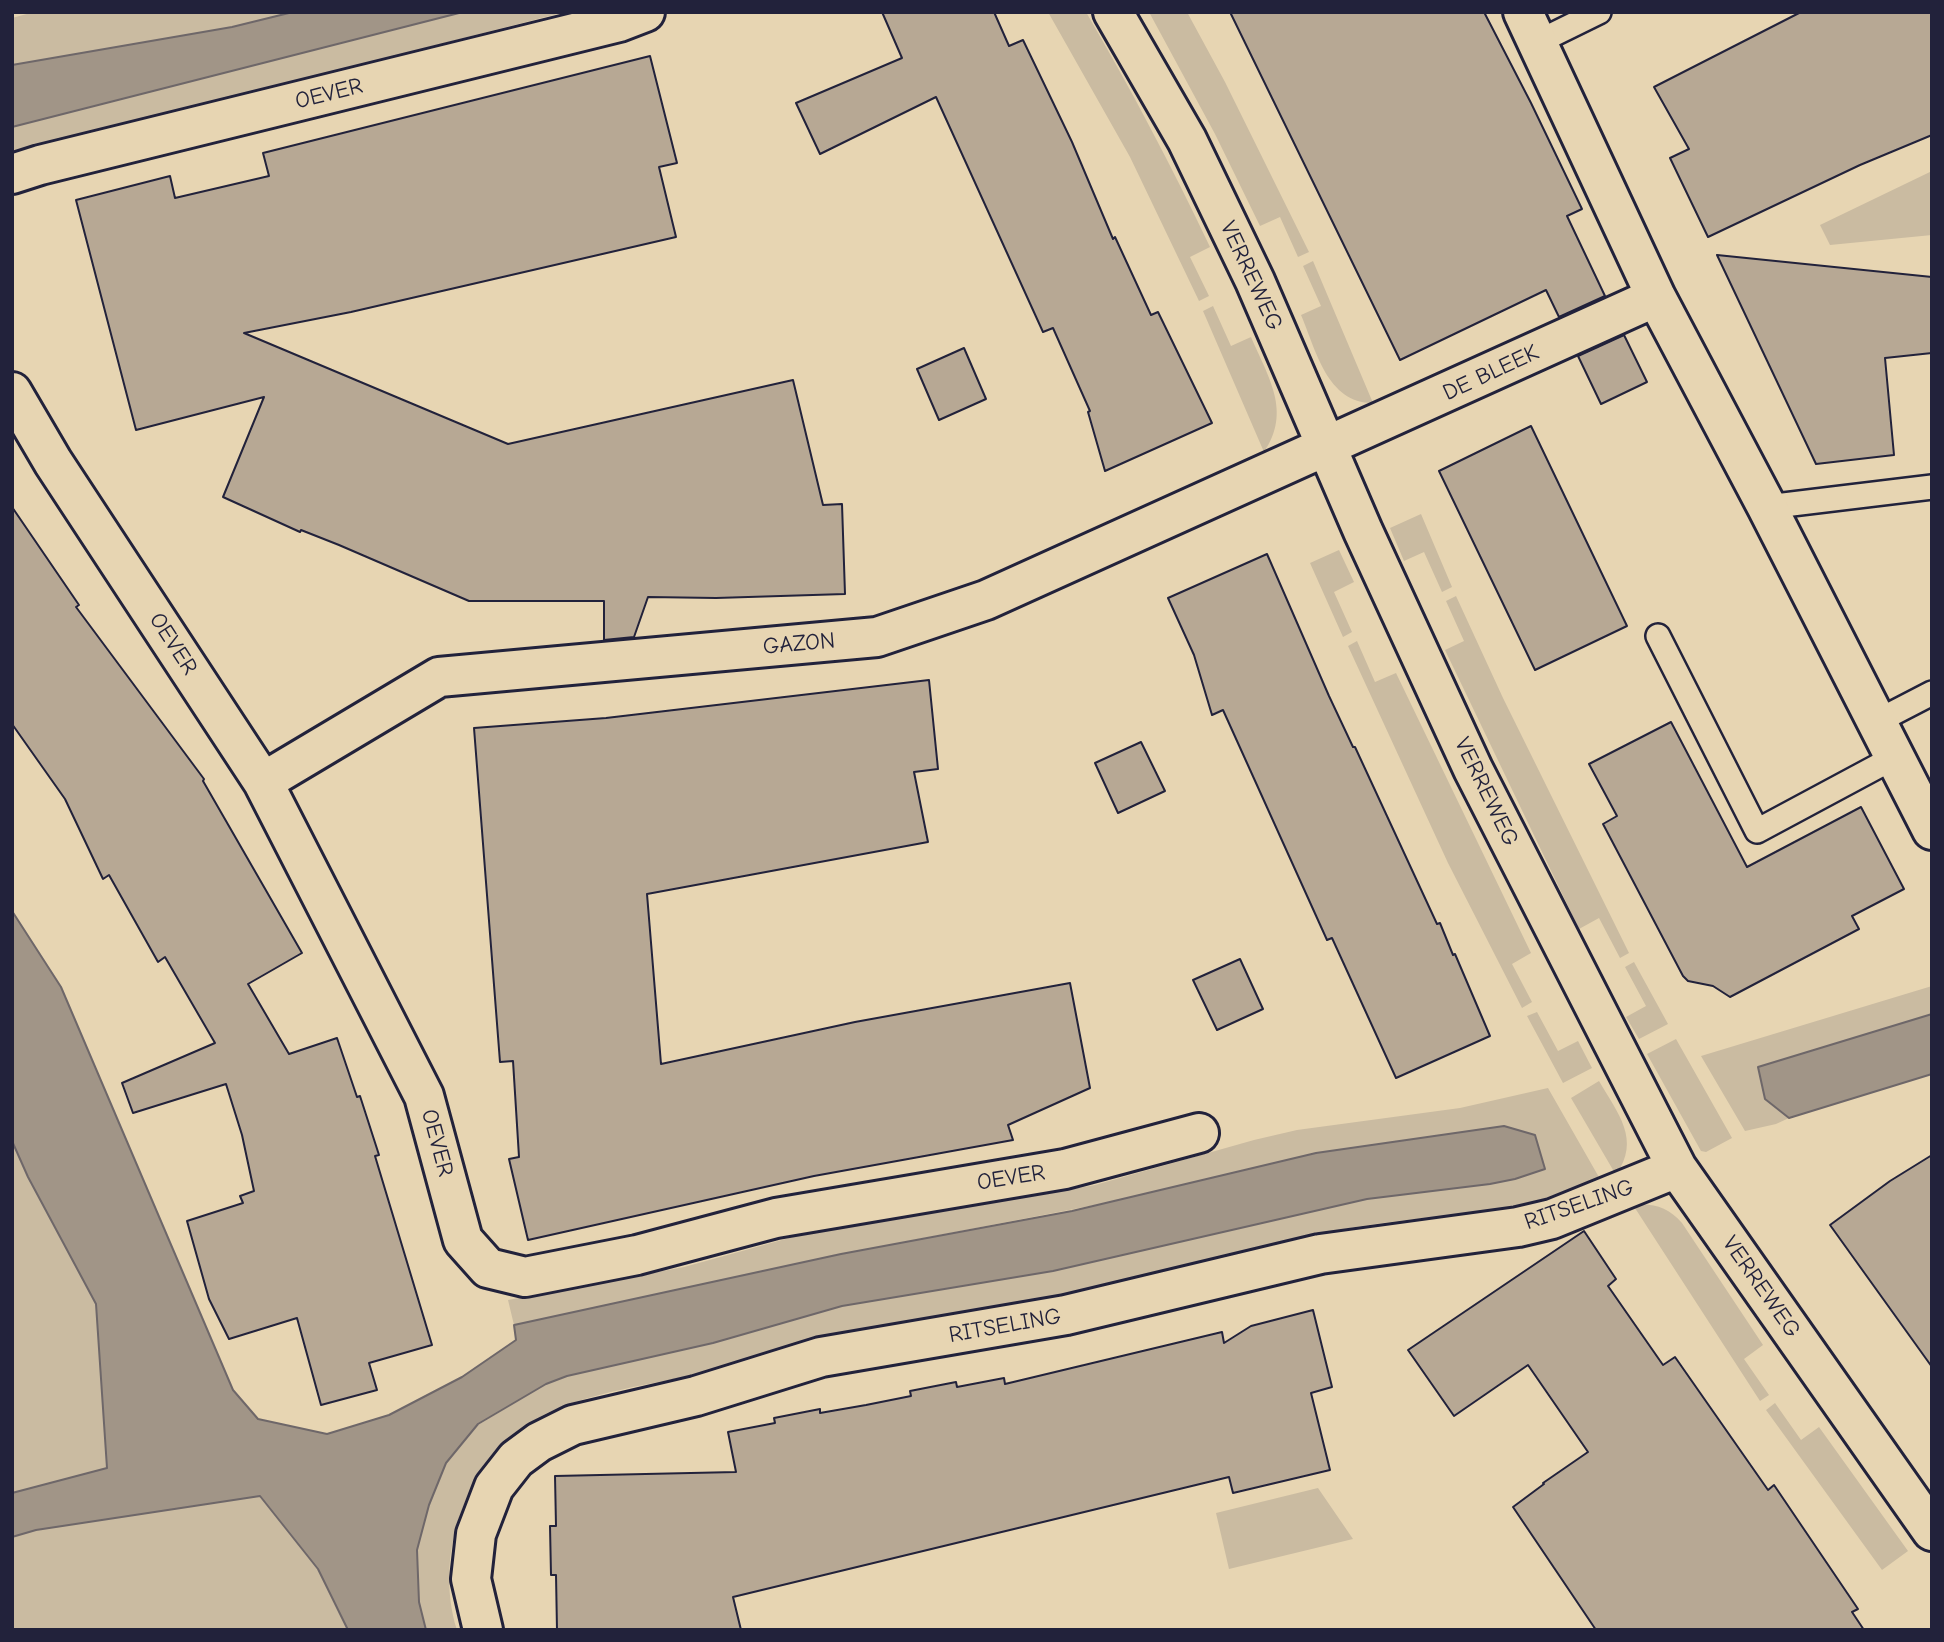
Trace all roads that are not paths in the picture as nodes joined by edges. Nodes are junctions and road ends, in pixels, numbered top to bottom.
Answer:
1 (645, 12) edge
2 (1113, 12) edge
3 (1599, 12) edge
4 (1530, 27) edge
5 (12, 174) edge
6 (1656, 297) junction
7 (12, 392) edge
8 (1325, 446) junction
9 (1932, 487) edge
10 (1767, 507) junction
11 (1658, 636) dead end
12 (1932, 693) edge
13 (1876, 722) junction
14 (1895, 757) junction
15 (263, 782) junction
16 (1932, 830) edge
17 (1199, 1133) dead end
18 (1677, 1168) junction
19 (1932, 1531) edge
20 (483, 1630) edge

1 - 5 street, OEVER
2 - 8 street, VERREWEG
3 - 4 lane
4 - 6 street
6 - 8 street, DE BLEEK
6 - 10 street
7 - 15 street, OEVER
8 - 15 street, GAZON
8 - 18 street, VERREWEG
9 - 10 lane
10 - 13 street
11 - 14 lane
12 - 13 lane
13 - 14 street
14 - 16 street
15 - 17 street, OEVER
18 - 19 street, VERREWEG
18 - 20 street, RITSELING

